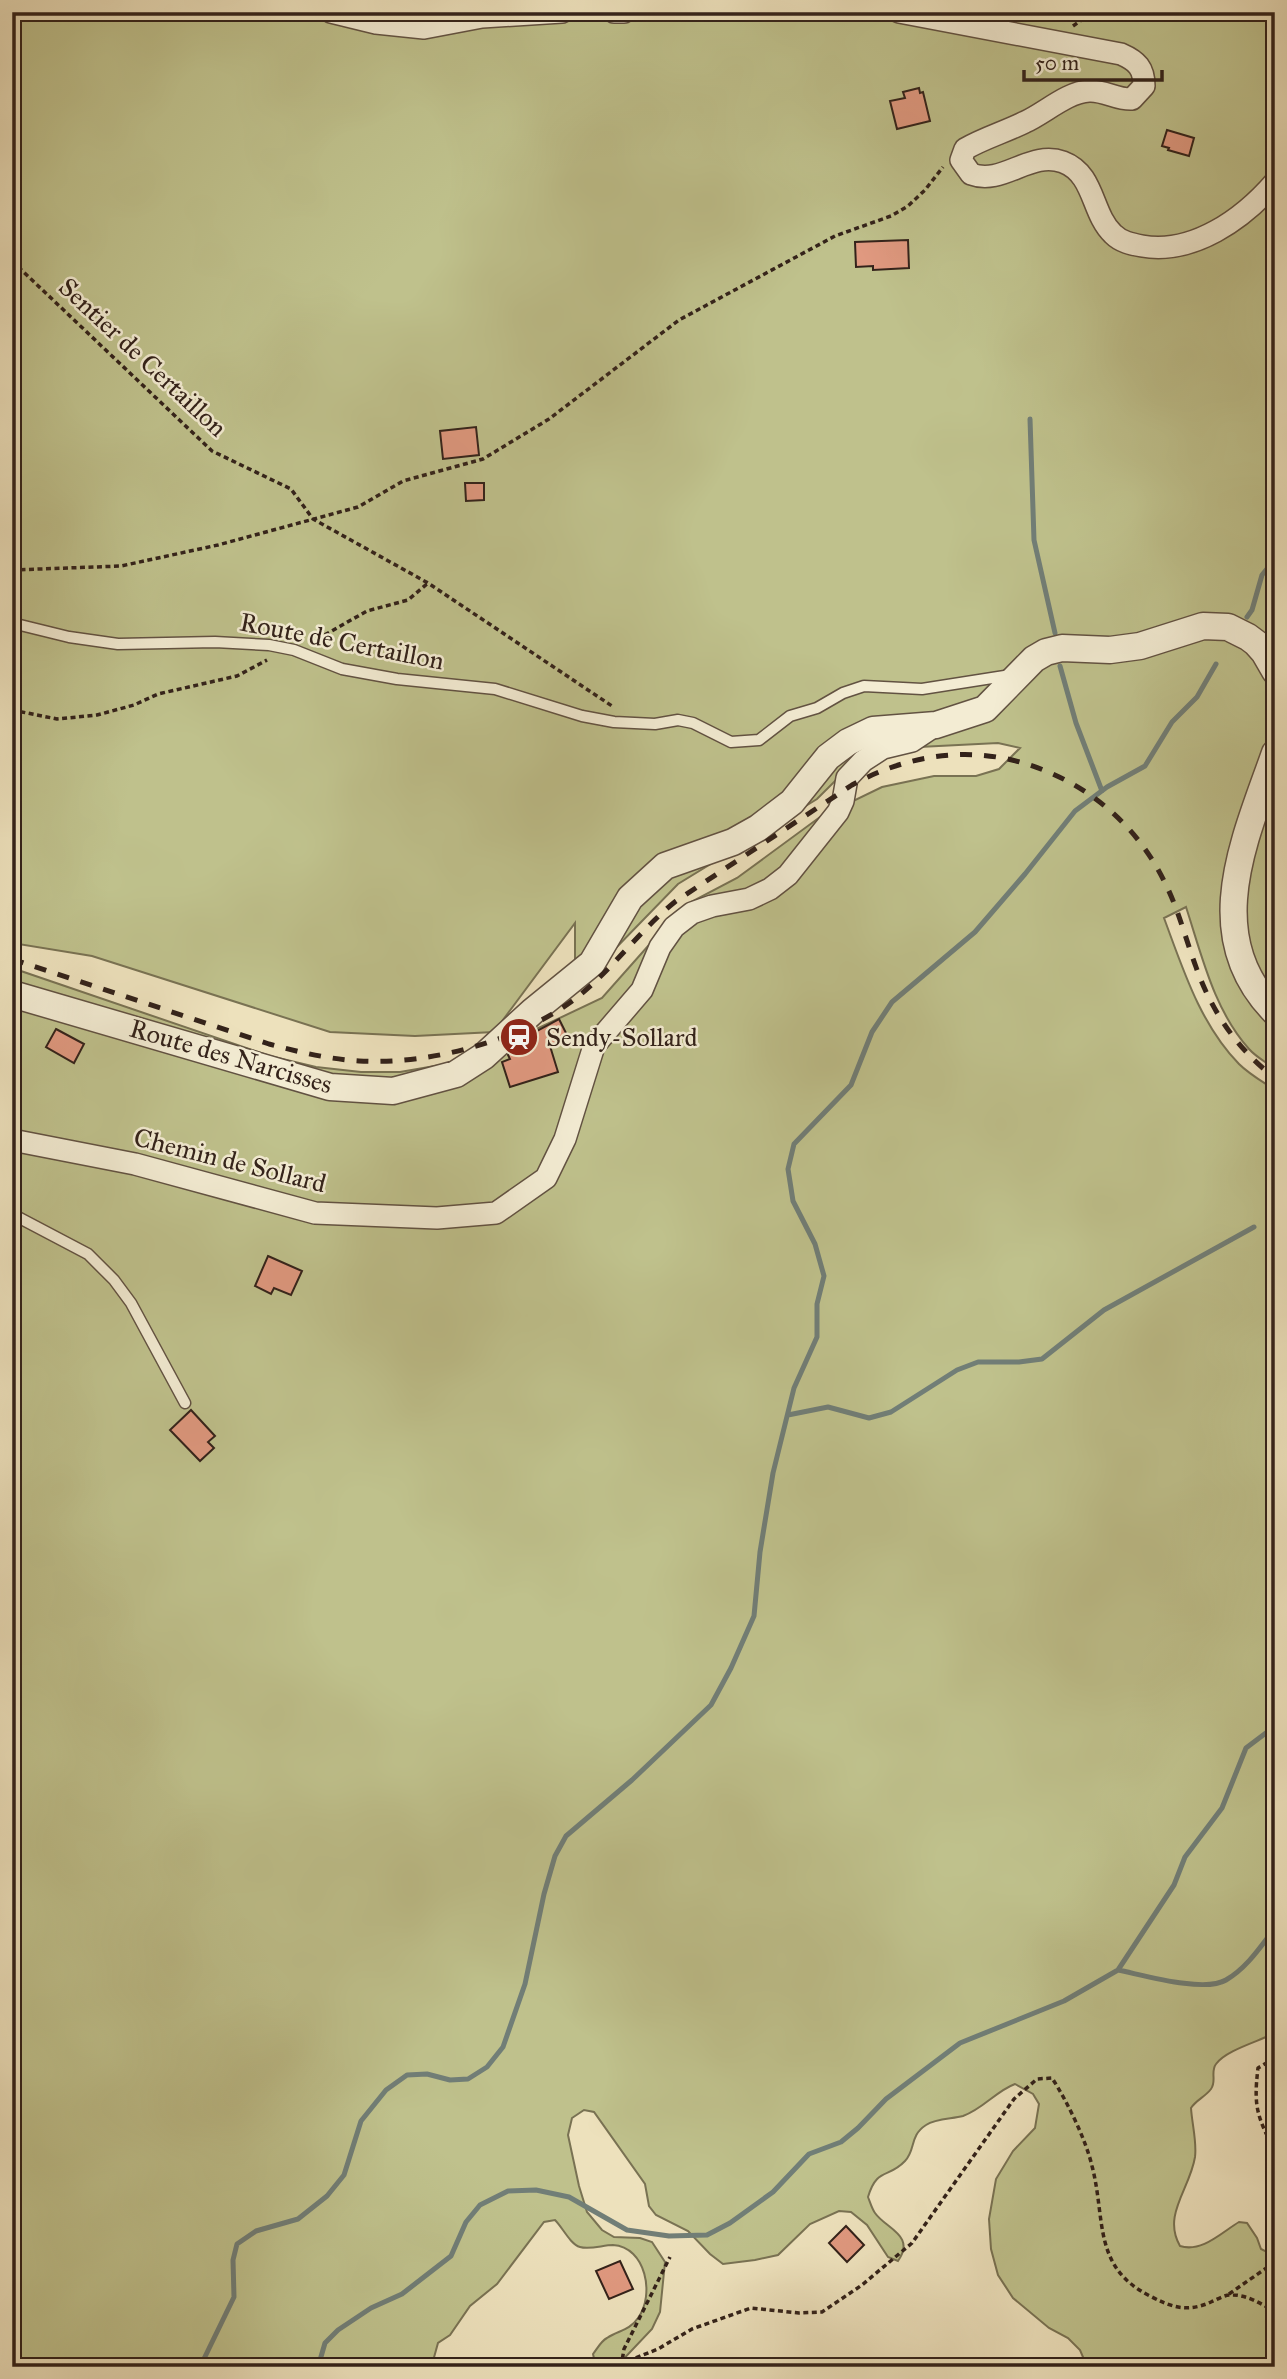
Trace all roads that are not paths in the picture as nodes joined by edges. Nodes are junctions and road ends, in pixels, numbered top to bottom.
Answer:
1 (331, 12) edge
2 (562, 12) edge
3 (614, 12) edge
4 (624, 12) edge
5 (899, 12) edge
6 (1275, 181) edge
7 (12, 623) edge
8 (1275, 671) edge
9 (1016, 674) junction
10 (936, 725) junction
11 (1275, 753) edge
12 (12, 994) edge
13 (1275, 1012) edge
14 (12, 1140) edge
15 (12, 1214) edge
16 (185, 1403) dead end

1 - 2 street
3 - 4 street
5 - 6 street
7 - 9 lane, Route de Certaillon
8 - 9 street, Route des Narcisses
9 - 10 street, Route des Narcisses
10 - 12 street, Route des Narcisses
10 - 14 street, Chemin de Sollard
11 - 13 street
15 - 16 lane

